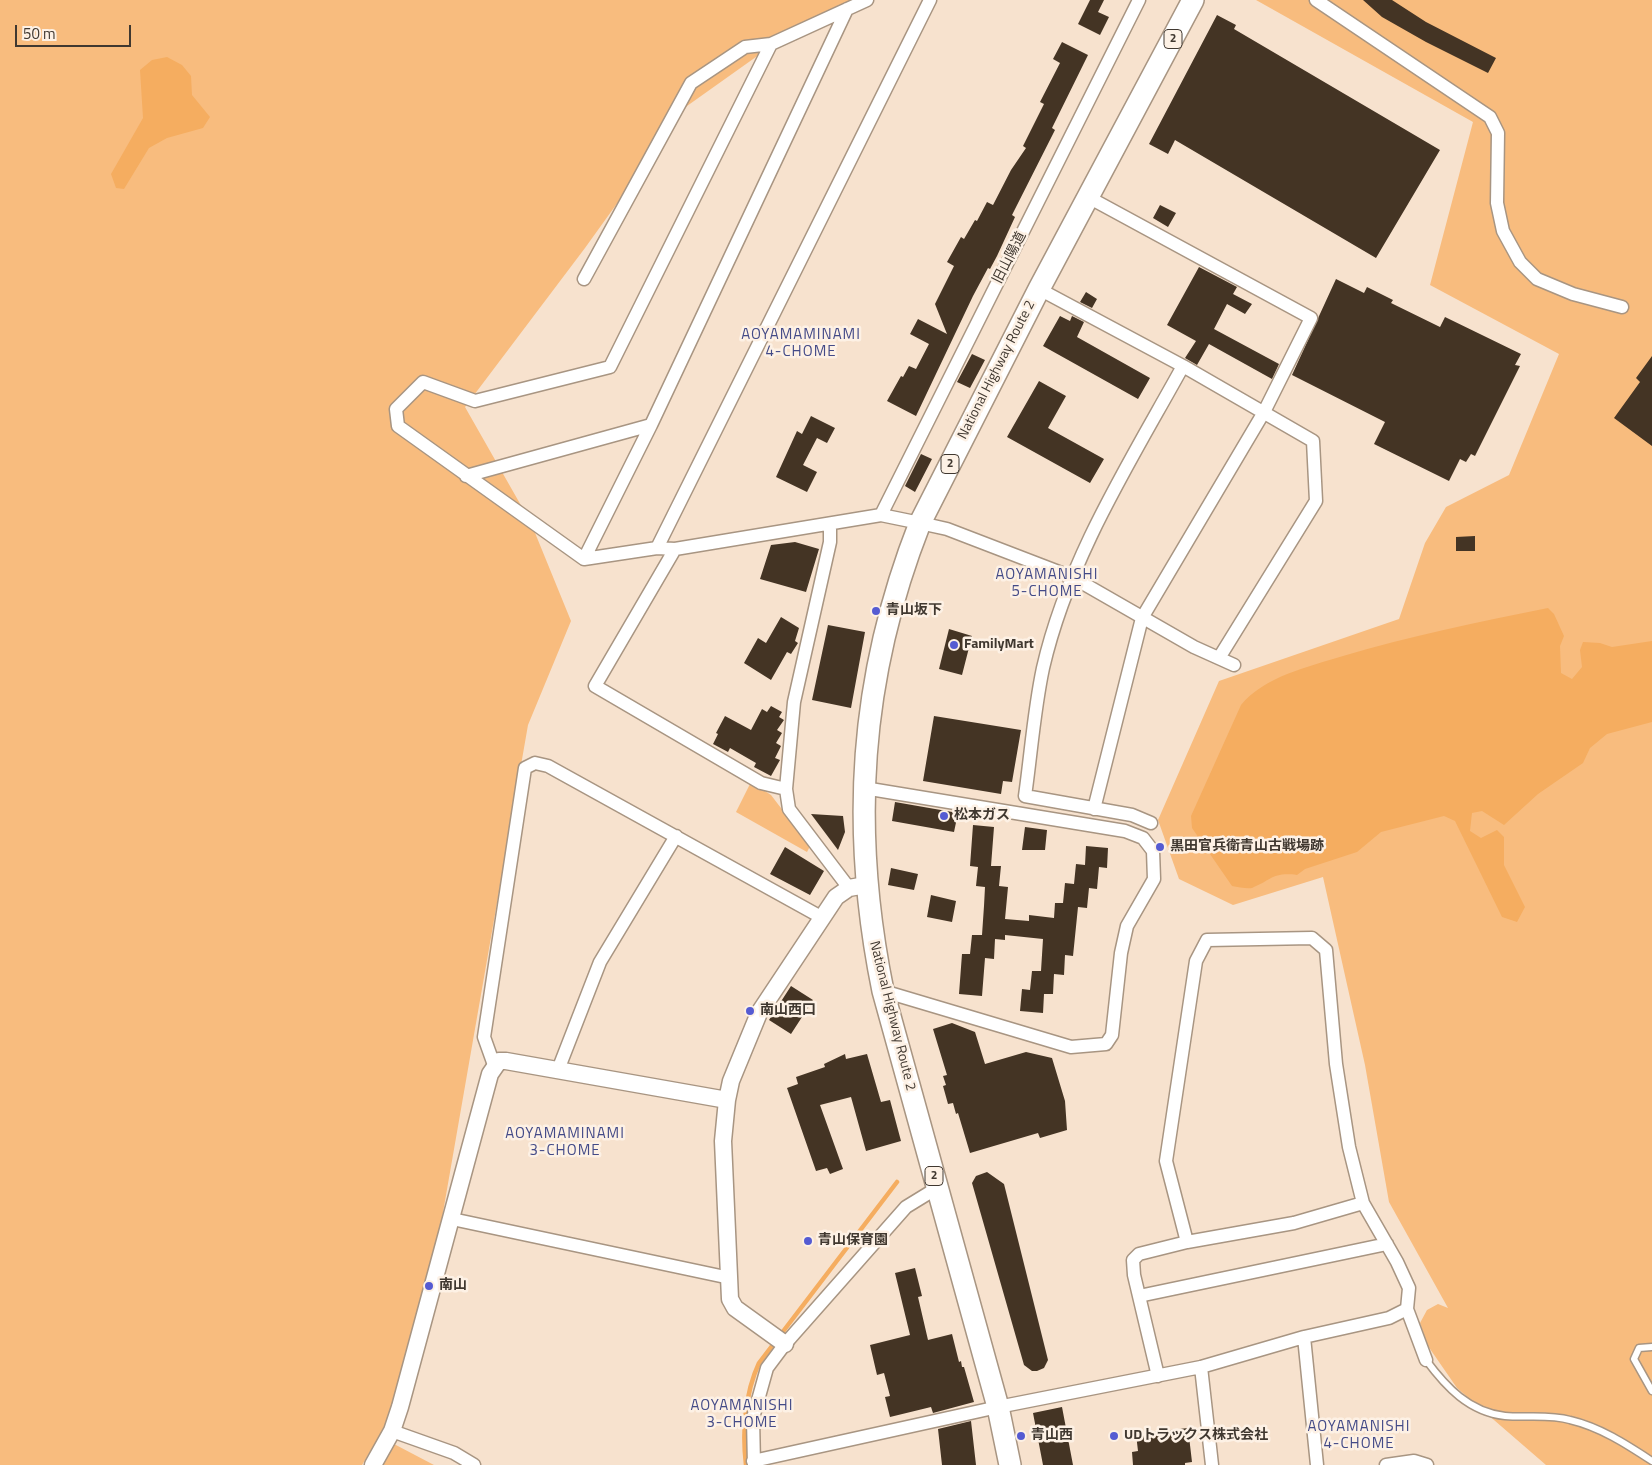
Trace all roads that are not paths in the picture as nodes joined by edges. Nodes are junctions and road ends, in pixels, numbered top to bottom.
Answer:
1 (867, 0) edge
2 (930, 0) edge
3 (1140, 0) edge
4 (1194, 0) edge
5 (1316, 0) edge
6 (848, 9) junction
7 (771, 44) junction
8 (1088, 197) junction
9 (584, 279) dead end
10 (1039, 289) junction
11 (1622, 307) dead end
12 (1183, 366) junction
13 (1264, 412) junction
14 (651, 425) junction
15 (466, 476) junction
16 (881, 515) junction
17 (920, 523) junction
18 (830, 524) junction
19 (657, 548) junction
20 (675, 548) junction
21 (584, 559) junction
22 (1072, 577) junction
23 (1142, 618) junction
24 (1219, 658) junction
25 (1234, 665) dead end
26 (864, 788) junction
27 (786, 789) junction
28 (1094, 809) junction
29 (1151, 823) dead end
30 (676, 836) junction
31 (857, 886) junction
32 (821, 917) junction
33 (883, 991) junction
34 (494, 1066) junction
35 (558, 1070) junction
36 (727, 1100) junction
37 (937, 1188) junction
38 (1363, 1203) junction
39 (452, 1219) junction
40 (1187, 1242) junction
41 (1387, 1244) junction
42 (730, 1278) junction
43 (1139, 1296) junction
44 (1407, 1309) junction
45 (1304, 1337) junction
46 (785, 1344) junction
47 (1652, 1347) edge
48 (1426, 1360) joint
49 (1201, 1367) junction
50 (1158, 1376) junction
51 (1652, 1391) edge
52 (998, 1407) junction
53 (392, 1432) junction
54 (1652, 1461) edge
55 (754, 1463) edge
56 (373, 1465) edge
57 (474, 1465) edge
58 (1010, 1465) edge
59 (1212, 1465) edge
60 (1317, 1465) edge
61 (1386, 1465) edge
62 (1427, 1465) edge

1 - 6 street
2 - 19 street
3 - 16 street, 旧山陽道
4 - 8 highway, National Highway Route 2 / 2
5 - 11 street
6 - 7 street
6 - 14 street
7 - 9 street
7 - 15 street
8 - 10 highway, National Highway Route 2 / 2
8 - 13 street
10 - 12 street
10 - 17 highway, National Highway Route 2 / 2
12 - 13 street
12 - 22 street
13 - 23 street
13 - 24 street
14 - 15 street
14 - 21 street
15 - 21 street
16 - 17 street
16 - 18 street
17 - 22 street
17 - 26 highway, National Highway Route 2 / 2
18 - 20 street
18 - 27 street
19 - 20 street
19 - 21 street
20 - 27 street
22 - 23 street
22 - 28 street
23 - 24 street
23 - 28 street
24 - 25 street
26 - 31 highway, National Highway Route 2 / 2
26 - 33 street
27 - 31 street
28 - 29 street
30 - 32 street
30 - 34 street
30 - 35 street
31 - 32 street
31 - 33 highway, National Highway Route 2 / 2
32 - 36 street
33 - 37 highway, National Highway Route 2 / 2
34 - 35 street
34 - 39 street
35 - 36 street
36 - 42 street
37 - 46 street
37 - 52 highway, National Highway Route 2 / 2
38 - 40 street
38 - 40 street
38 - 41 street
39 - 42 street
39 - 53 street
40 - 43 street
41 - 43 street
41 - 44 street
42 - 46 street
43 - 50 street
44 - 45 street
44 - 48 street
45 - 49 street
45 - 60 street
46 - 55 street
47 - 51 lane
48 - 54 lane
49 - 50 street
49 - 59 street
50 - 52 street
52 - 55 street
52 - 58 highway, National Highway Route 2 / 2
53 - 56 street
53 - 57 street
61 - 62 street

